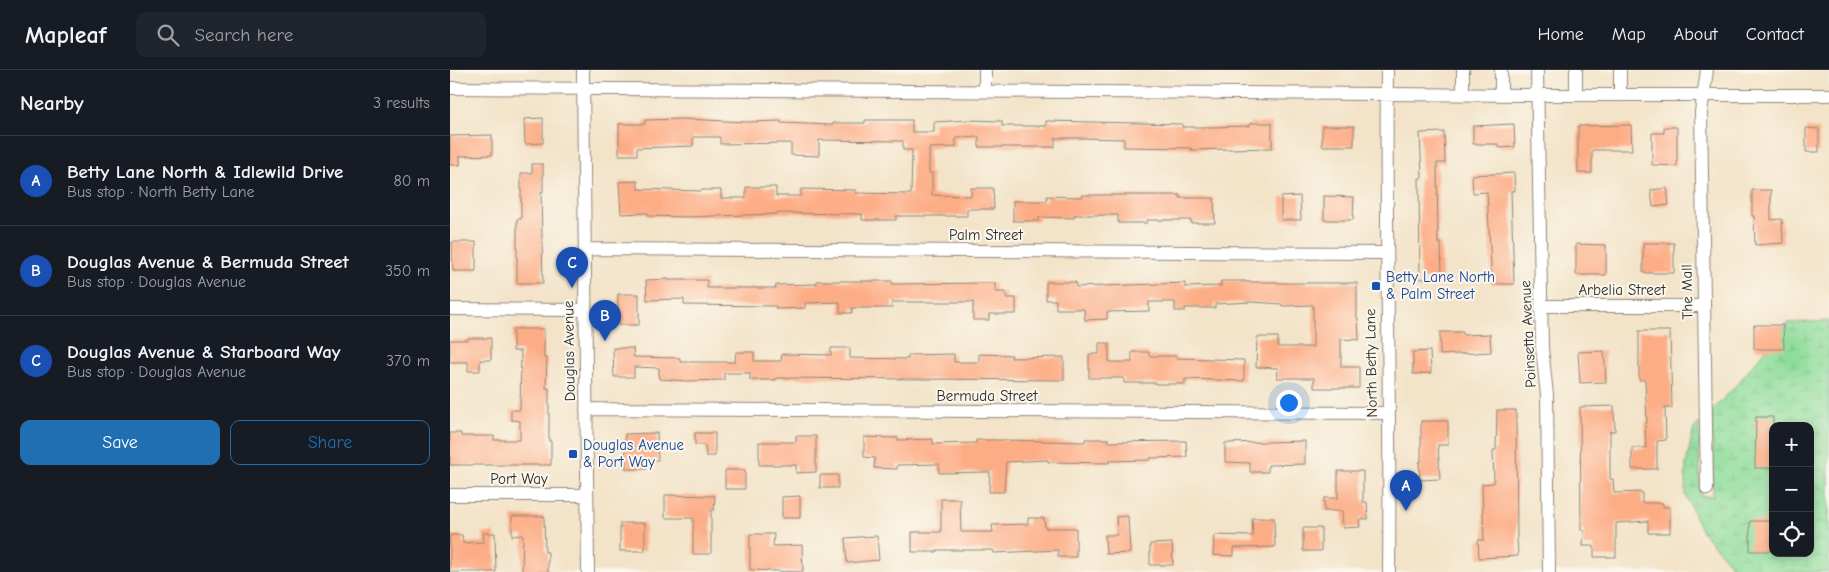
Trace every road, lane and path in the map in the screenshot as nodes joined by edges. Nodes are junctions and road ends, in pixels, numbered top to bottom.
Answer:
1 (583, 70) edge
2 (985, 70) edge
3 (1387, 70) edge
4 (1463, 70) edge
5 (1501, 70) edge
6 (1537, 70) edge
7 (1576, 70) edge
8 (1620, 70) edge
9 (1707, 70) edge
10 (450, 88) edge
11 (583, 89) junction
12 (985, 91) junction
13 (1387, 94) junction
14 (1704, 94) junction
15 (1463, 95) junction
16 (1501, 95) junction
17 (1537, 95) junction
18 (1576, 95) junction
19 (1620, 95) junction
20 (1829, 95) edge
21 (585, 249) junction
22 (1386, 253) junction
23 (1541, 306) junction
24 (1703, 306) junction
25 (450, 309) edge
26 (584, 310) junction
27 (586, 409) junction
28 (1388, 413) junction
29 (1706, 489) dead end
30 (450, 495) edge
31 (587, 495) junction
32 (588, 572) edge
33 (1389, 572) edge
34 (1549, 572) edge

1 - 11 street, Douglas Avenue
2 - 12 street
3 - 13 street, North Betty Lane
4 - 15 street
5 - 16 street
6 - 17 street, Poinsetta Avenue
7 - 18 street
8 - 19 street
9 - 14 street, The Mall
10 - 11 street
11 - 12 street
11 - 21 street, Douglas Avenue
12 - 13 street
13 - 15 street
13 - 22 street, North Betty Lane
14 - 19 street
14 - 20 street
14 - 24 street, The Mall
15 - 16 street
16 - 17 street
17 - 18 street
17 - 23 street, Poinsetta Avenue
18 - 19 street
21 - 22 street, Palm Street
21 - 26 street, Douglas Avenue
22 - 28 street, North Betty Lane
23 - 24 street, Arbelia Street
23 - 34 street, Poinsetta Avenue
24 - 29 street, The Mall
25 - 26 street
26 - 27 street, Douglas Avenue
27 - 28 street, Bermuda Street
27 - 31 street, Douglas Avenue
28 - 33 street, North Betty Lane
30 - 31 street, Port Way
31 - 32 street, Douglas Avenue

